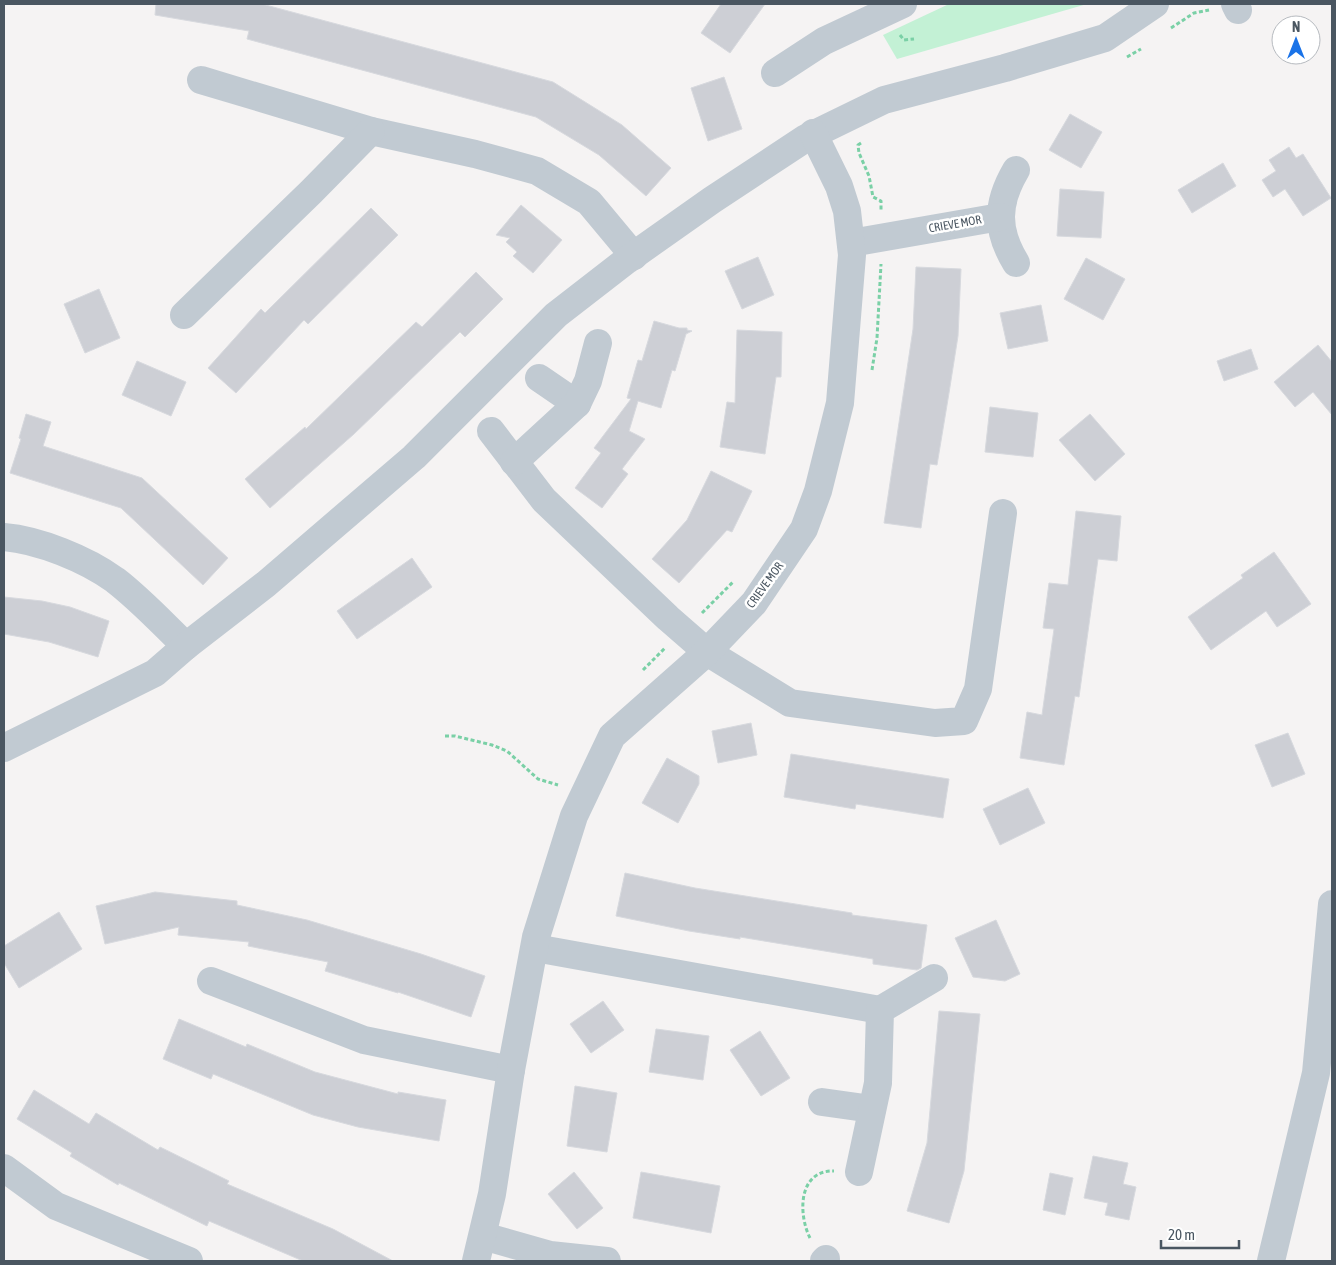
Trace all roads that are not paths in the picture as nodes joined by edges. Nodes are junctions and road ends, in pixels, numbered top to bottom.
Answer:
1 (903, 4) edge
2 (1155, 4) edge
3 (775, 73) dead end
4 (201, 80) dead end
5 (371, 131) junction
6 (813, 133) junction
7 (1016, 170) dead end
8 (1000, 217) junction
9 (851, 243) junction
10 (634, 256) junction
11 (1016, 264) dead end
12 (184, 316) dead end
13 (598, 343) dead end
14 (540, 378) dead end
15 (577, 404) junction
16 (491, 432) dead end
17 (514, 462) junction
18 (1003, 513) dead end
19 (4, 537) edge
20 (186, 646) junction
21 (707, 652) junction
22 (4, 748) edge
23 (1332, 904) edge
24 (534, 948) junction
25 (1330, 960) edge
26 (934, 978) dead end
27 (211, 981) dead end
28 (880, 1010) junction
29 (510, 1070) junction
30 (822, 1102) dead end
31 (872, 1109) junction
32 (4, 1168) edge
33 (859, 1172) road end
34 (480, 1249) edge
35 (189, 1261) edge
36 (607, 1261) edge
37 (1271, 1261) edge

1 - 3 street
2 - 6 street
4 - 5 street
5 - 10 street
5 - 12 street
6 - 9 street, CRIEVE MOR
6 - 10 street
7 - 8 street
8 - 9 street, CRIEVE MOR
8 - 11 street
9 - 21 street, CRIEVE MOR
10 - 20 street
13 - 15 street
14 - 15 street
15 - 17 street
16 - 17 street
17 - 21 street
18 - 21 street
19 - 20 street
20 - 22 street
21 - 24 street, CRIEVE MOR
23 - 25 street
24 - 28 street
24 - 29 street, CRIEVE MOR
25 - 37 street
26 - 28 street
27 - 29 street
28 - 31 street
29 - 34 street, CRIEVE MOR
30 - 31 street
31 - 33 street
32 - 35 street
34 - 36 street

